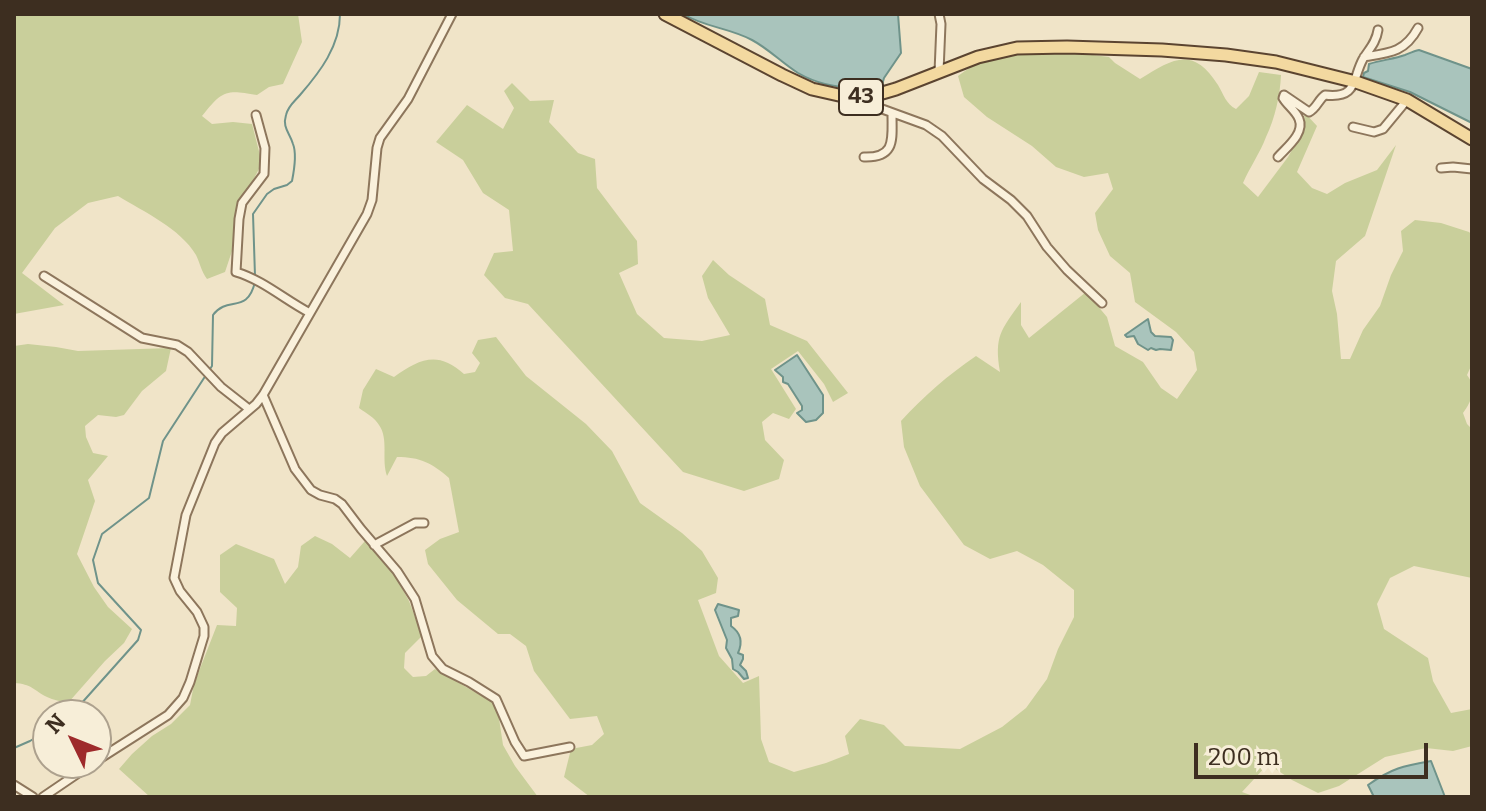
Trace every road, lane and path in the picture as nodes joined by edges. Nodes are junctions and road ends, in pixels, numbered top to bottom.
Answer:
1 (452, 14) edge
2 (665, 14) edge
3 (939, 14) edge
4 (1418, 28) dead end
5 (1378, 30) dead end
6 (1364, 57) junction
7 (939, 72) junction
8 (1356, 82) junction
9 (861, 97) junction
10 (1407, 100) junction
11 (256, 115) dead end
12 (892, 115) junction
13 (1353, 127) dead end
14 (1472, 139) edge
15 (864, 157) dead end
16 (1278, 157) dead end
17 (1441, 168) dead end
18 (1472, 169) edge
19 (44, 276) dead end
20 (1102, 303) dead end
21 (310, 313) junction
22 (263, 395) junction
23 (249, 409) junction
24 (424, 523) dead end
25 (374, 545) junction
26 (570, 747) dead end
27 (112, 750) edge
28 (69, 779) edge
29 (14, 785) edge
30 (33, 797) edge
31 (43, 797) edge

1 - 21 street
2 - 9 main road, 43
3 - 7 street
4 - 6 street
5 - 6 street
6 - 8 street
7 - 8 main road, 43
7 - 9 main road, 43
8 - 10 main road, 43
8 - 16 street
9 - 12 street
10 - 13 street
10 - 14 main road, 43
11 - 21 street
12 - 15 street
12 - 20 street
17 - 18 street
19 - 23 street
21 - 22 street
22 - 23 street
22 - 25 street
23 - 27 street
24 - 25 street
25 - 26 street
28 - 31 street
29 - 30 street

